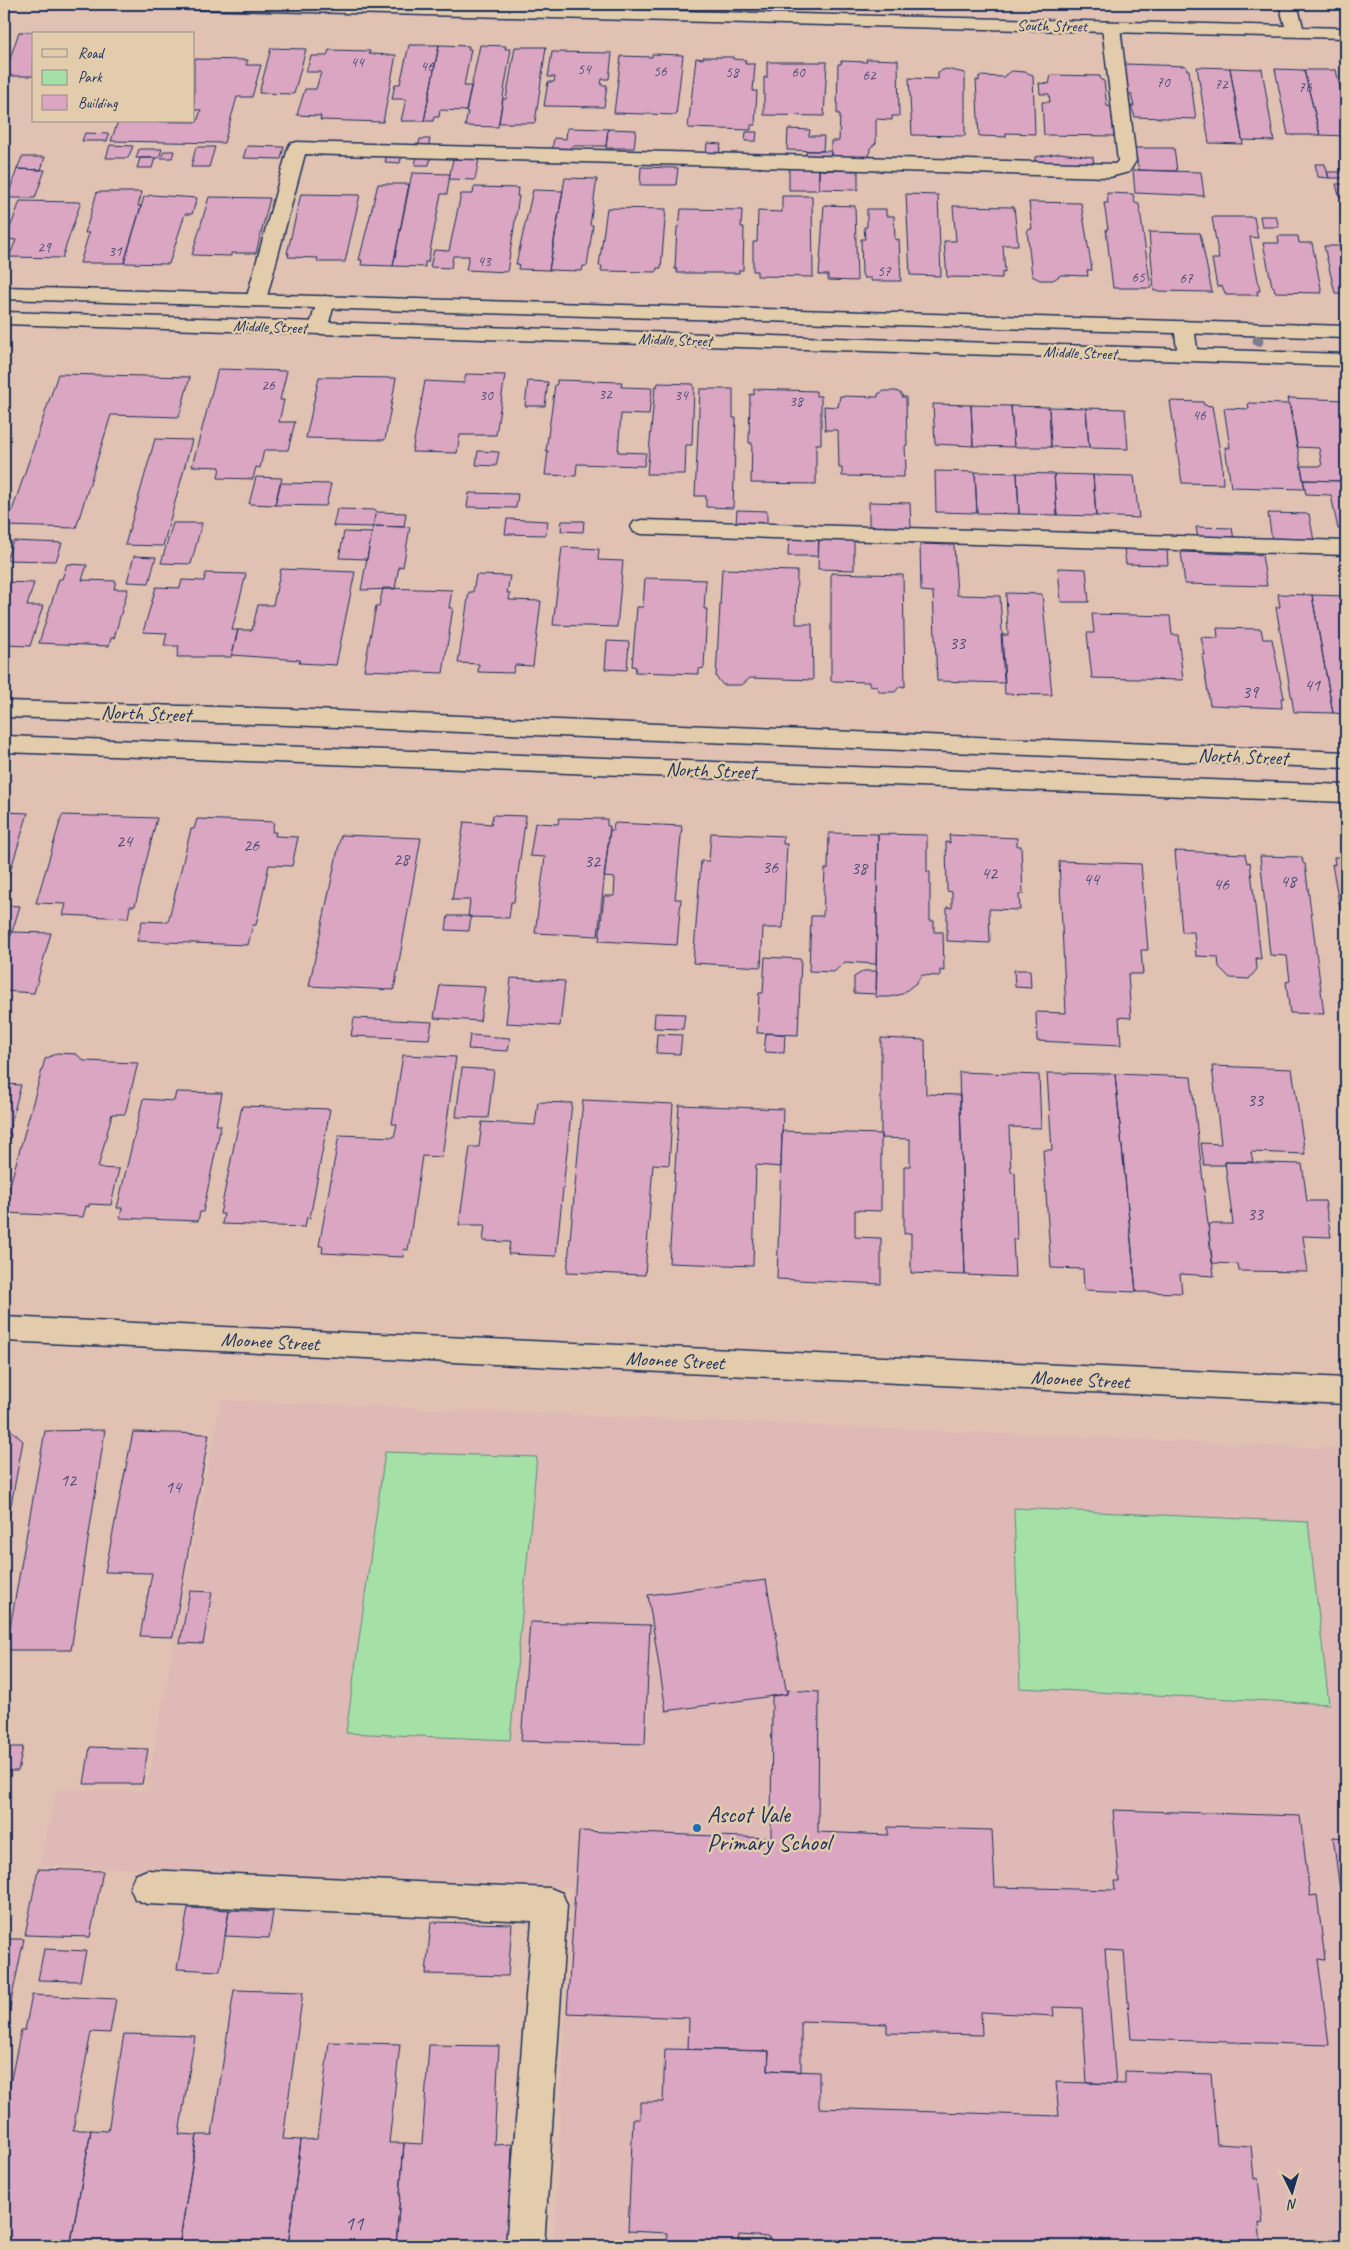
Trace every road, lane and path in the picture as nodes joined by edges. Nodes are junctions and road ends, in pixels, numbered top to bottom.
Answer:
1 (188, 4) edge
2 (1288, 4) edge
3 (1111, 26) junction
4 (1295, 31) junction
5 (1346, 33) edge
6 (4, 293) edge
7 (256, 300) junction
8 (325, 302) junction
9 (4, 318) edge
10 (1184, 327) junction
11 (319, 328) junction
12 (1346, 332) edge
13 (1188, 355) junction
14 (1346, 360) edge
15 (642, 527) dead end
16 (1346, 548) edge
17 (4, 709) edge
18 (288, 717) junction
19 (4, 744) edge
20 (1140, 752) junction
21 (278, 755) junction
22 (1346, 760) edge
23 (1144, 785) junction
24 (1346, 794) edge
25 (4, 1329) edge
26 (1346, 1391) edge
27 (147, 1887) dead end
28 (525, 2246) edge

1 - 3 street, South Street
2 - 4 street
3 - 4 street, South Street
3 - 7 street
4 - 5 street, South Street
6 - 7 street, Middle Street
7 - 8 street, Middle Street
8 - 10 street, Middle Street
8 - 11 street
9 - 11 street, Middle Street
10 - 12 street, Middle Street
10 - 13 street
11 - 13 street, Middle Street
13 - 14 street, Middle Street
15 - 16 street
17 - 18 street, North Street
18 - 20 street, North Street
18 - 21 street
19 - 21 street, North Street
20 - 22 street, North Street
20 - 23 street
21 - 23 street, North Street
23 - 24 street, North Street
25 - 26 street, Moonee Street
27 - 28 street

